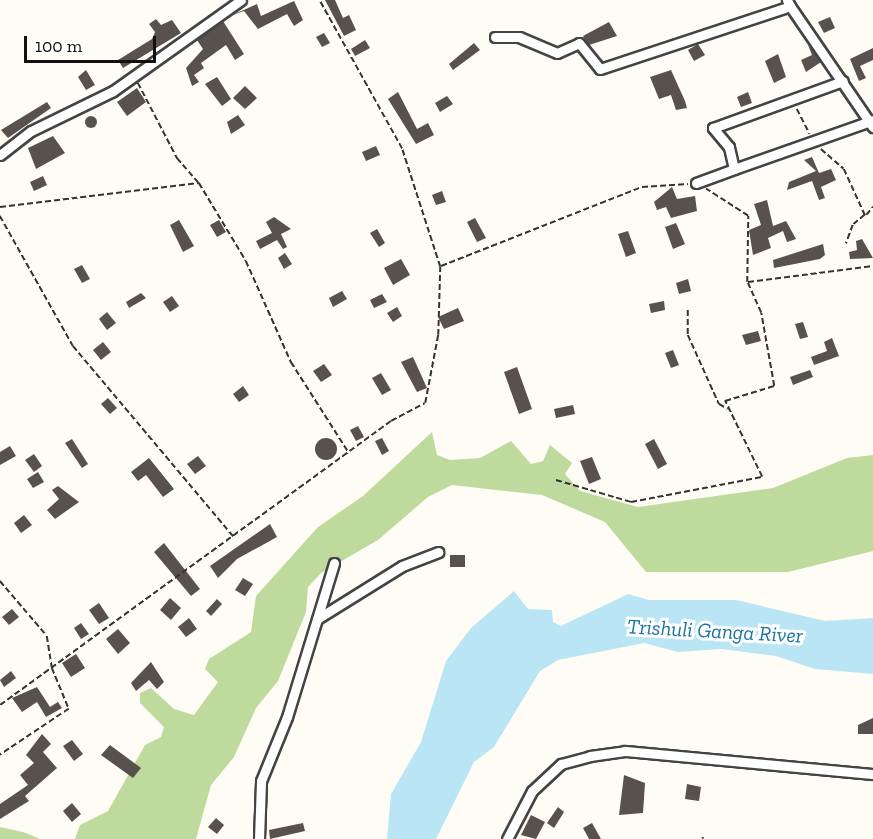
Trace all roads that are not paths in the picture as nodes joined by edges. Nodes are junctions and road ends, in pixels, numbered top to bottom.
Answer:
1 (241, 0) edge
2 (789, 3) edge
3 (495, 37) dead end
4 (843, 81) junction
5 (871, 122) edge
6 (0, 155) edge
7 (734, 169) junction
8 (696, 183) road end
9 (438, 552) dead end
10 (334, 562) dead end
11 (317, 619) junction
12 (873, 774) edge
13 (259, 839) edge
14 (507, 839) edge

1 - 6 street
2 - 3 street
2 - 4 street
4 - 5 street
4 - 7 street
5 - 7 street
7 - 8 street
9 - 11 street
10 - 11 street
11 - 13 street
12 - 14 street

